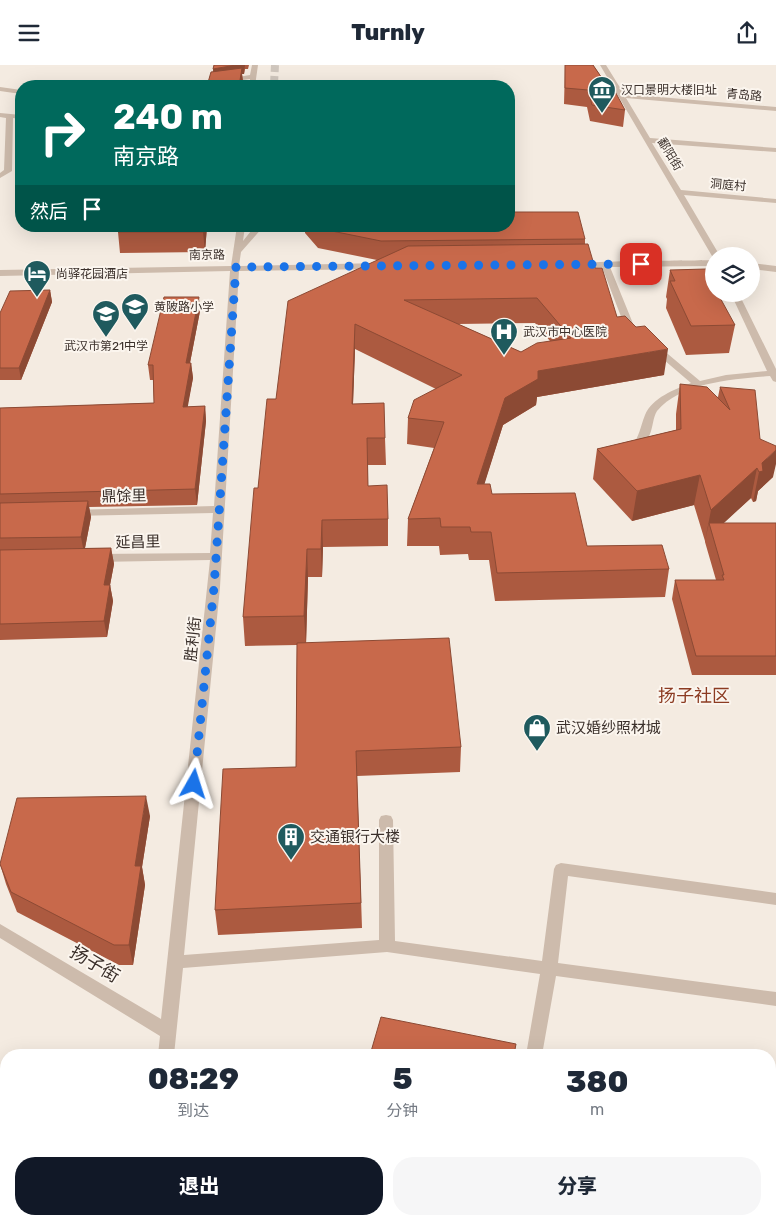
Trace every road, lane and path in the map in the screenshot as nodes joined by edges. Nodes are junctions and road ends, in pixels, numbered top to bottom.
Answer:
1 (255, 65) edge
2 (603, 65) edge
3 (253, 77) junction
4 (231, 80) edge
5 (253, 80) edge
6 (0, 89) edge
7 (15, 91) edge
8 (621, 96) junction
9 (776, 109) edge
10 (0, 115) edge
11 (10, 116) junction
12 (15, 116) edge
13 (8, 139) edge
14 (647, 140) junction
15 (776, 150) edge
16 (0, 176) edge
17 (678, 192) junction
18 (776, 201) edge
19 (241, 232) edge
20 (255, 232) edge
21 (711, 247) edge
22 (240, 249) junction
23 (705, 263) edge
24 (605, 264) junction
25 (565, 265) edge
26 (385, 266) edge
27 (236, 267) junction
28 (760, 267) edge
29 (776, 269) edge
30 (0, 273) edge
31 (739, 302) edge
32 (774, 376) edge
33 (699, 385) junction
34 (636, 448) edge
35 (220, 509) junction
36 (60, 513) edge
37 (216, 556) junction
38 (88, 558) edge
39 (386, 820) dead end
40 (776, 899) edge
41 (0, 930) edge
42 (387, 946) junction
43 (176, 962) junction
44 (549, 970) junction
45 (776, 999) edge
46 (168, 1033) junction
47 (167, 1049) edge
48 (535, 1049) edge

1 - 3 street
2 - 8 street, 鄱阳街
3 - 4 street
3 - 5 street
6 - 7 street
8 - 9 street, 青岛路
8 - 14 street, 鄱阳街
10 - 11 street
11 - 12 street
11 - 13 street
13 - 16 street
14 - 15 street
14 - 17 street, 鄱阳街
17 - 18 street, 洞庭村
17 - 21 street, 鄱阳街
19 - 22 street, 胜利街
20 - 22 street
22 - 27 street, 胜利街
23 - 24 street
24 - 25 street
24 - 33 street
26 - 27 street, 南京路
27 - 30 street, 南京路
27 - 35 street, 胜利街
28 - 29 street
31 - 32 street
32 - 33 street
33 - 34 street
35 - 36 street, 鼎馀里
35 - 37 street, 胜利街
37 - 38 street, 延昌里
37 - 43 street, 胜利街
39 - 42 street
40 - 44 street
41 - 46 street, 扬子街
42 - 43 street
42 - 44 street
43 - 46 street, 胜利街
44 - 45 street
44 - 48 street
46 - 47 street, 胜利街

